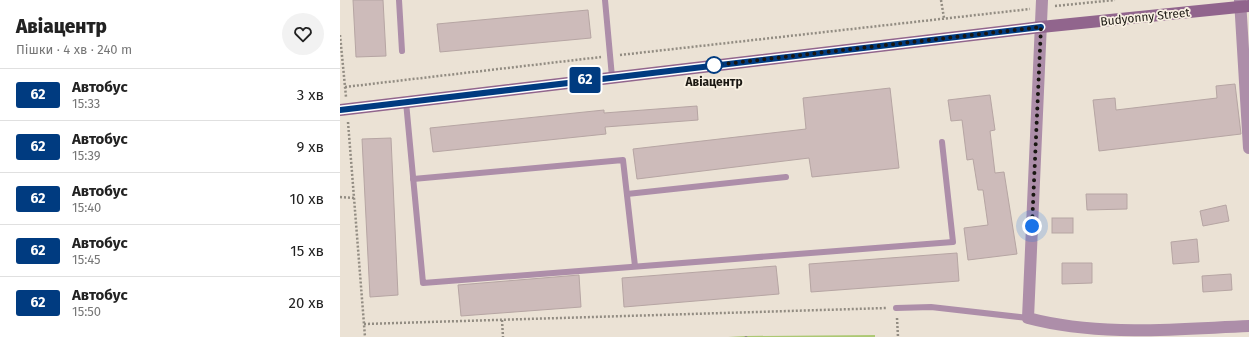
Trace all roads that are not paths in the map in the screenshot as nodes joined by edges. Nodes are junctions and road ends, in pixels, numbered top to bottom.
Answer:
1 (399, 0) edge
2 (605, 0) edge
3 (1042, 4) edge
4 (1243, 4) edge
5 (1041, 27) junction
6 (402, 51) dead end
7 (612, 77) junction
8 (406, 102) junction
9 (343, 109) edge
10 (942, 142) dead end
11 (1249, 148) edge
12 (786, 177) dead end
13 (413, 179) junction
14 (627, 194) junction
15 (635, 266) junction
16 (896, 308) road end
17 (1028, 318) junction
18 (1249, 326) edge

1 - 6 lane
2 - 7 lane
3 - 5 street
4 - 5 main road, Budyonny Street
4 - 11 street
5 - 7 main road, Budyonny Street
5 - 17 street
7 - 8 main road, Budyonny Street
8 - 9 main road, Budyonny Street
8 - 13 lane
10 - 15 lane
12 - 14 lane
13 - 14 lane
13 - 15 lane
14 - 15 lane
16 - 17 lane
17 - 18 street

